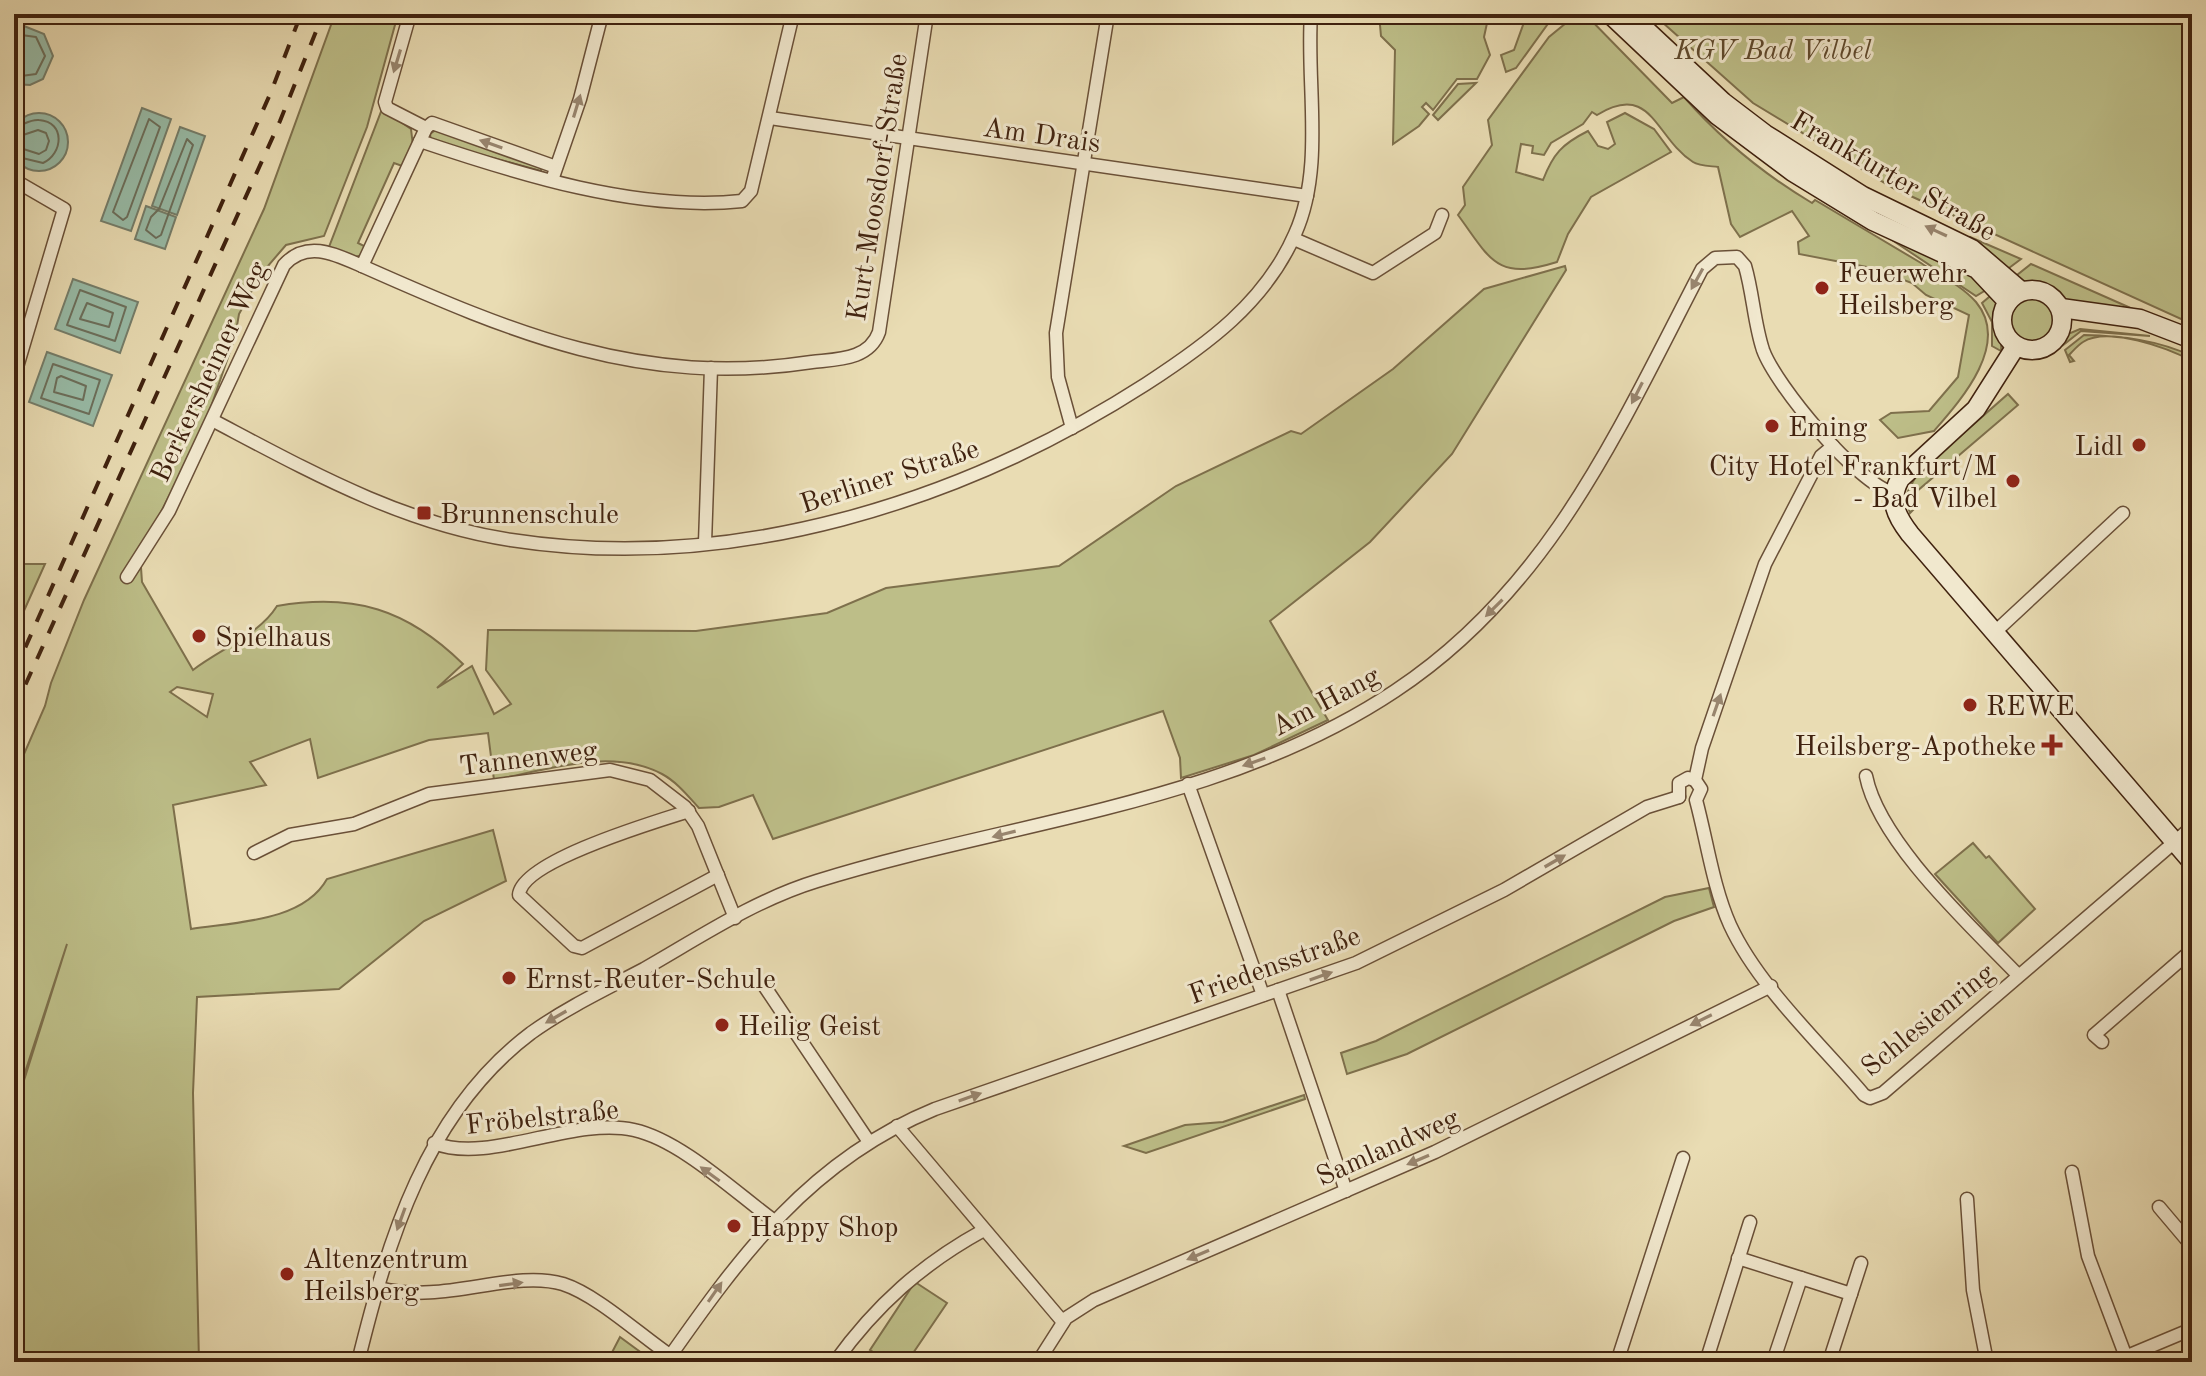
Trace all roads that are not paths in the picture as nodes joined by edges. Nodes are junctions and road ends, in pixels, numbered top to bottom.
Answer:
1 (410, 14) edge
2 (602, 14) edge
3 (793, 14) edge
4 (927, 14) edge
5 (1108, 14) edge
6 (1311, 14) edge
7 (1610, 14) edge
8 (1629, 14) edge
9 (770, 118) junction
10 (426, 128) junction
11 (907, 138) junction
12 (420, 141) junction
13 (1083, 164) junction
14 (556, 167) junction
15 (14, 180) edge
16 (552, 180) junction
17 (1307, 196) junction
18 (1442, 215) dead end
19 (1294, 239) junction
20 (362, 266) junction
21 (2014, 297) junction
22 (2062, 317) junction
23 (2192, 339) edge
24 (2016, 346) junction
25 (2192, 346) edge
26 (711, 368) junction
27 (14, 377) edge
28 (214, 421) junction
29 (1072, 428) junction
30 (1833, 446) junction
31 (1893, 493) junction
32 (2123, 513) dead end
33 (705, 543) junction
34 (127, 577) dead end
35 (1995, 632) junction
36 (1866, 776) dead end
37 (1695, 780) junction
38 (1188, 784) junction
39 (1679, 797) junction
40 (1696, 800) junction
41 (689, 811) junction
42 (2192, 827) edge
43 (2174, 842) junction
44 (254, 853) dead end
45 (2192, 862) edge
46 (718, 875) junction
47 (735, 918) junction
48 (2192, 950) edge
49 (2018, 975) junction
50 (1771, 986) junction
51 (765, 987) dead end
52 (1278, 990) junction
53 (1263, 995) junction
54 (2102, 1042) dead end
55 (897, 1126) junction
56 (869, 1142) junction
57 (434, 1143) junction
58 (1683, 1158) dead end
59 (2072, 1172) dead end
60 (1346, 1191) junction
61 (1967, 1199) dead end
62 (2159, 1207) dead end
63 (773, 1220) junction
64 (1750, 1222) dead end
65 (984, 1230) junction
66 (2192, 1246) edge
67 (1738, 1258) junction
68 (1861, 1263) dead end
69 (1801, 1278) junction
70 (379, 1288) junction
71 (1851, 1294) junction
72 (1063, 1322) junction
73 (2192, 1329) edge
74 (2148, 1349) junction
75 (2126, 1357) junction
76 (668, 1359) edge
77 (358, 1362) edge
78 (835, 1362) edge
79 (1038, 1362) edge
80 (1617, 1362) edge
81 (1706, 1362) edge
82 (1773, 1362) edge
83 (1829, 1362) edge
84 (1987, 1362) edge
85 (2113, 1362) edge
86 (2154, 1362) edge

1 -> 10 street
14 -> 2 street
3 - 9 street
4 - 11 street, Kurt-Moosdorf-Straße
5 - 13 street
6 - 17 street, Berliner Straße
7 - 21 main road, Frankfurter Straße
21 -> 8 main road, Frankfurter Straße
9 - 11 street, Am Drais
9 - 16 street
10 - 12 street
14 -> 10 street
11 - 13 street, Am Drais
11 - 26 street, Kurt-Moosdorf-Straße
12 - 16 street
12 - 20 street
13 - 17 street, Am Drais
13 - 29 street
14 - 16 street
15 - 27 street
17 - 19 street, Berliner Straße
18 - 19 street
19 - 29 street, Berliner Straße
20 - 26 street, Kurt-Moosdorf-Straße
20 - 28 street, Berkersheimer Weg
21 - 22 main road, Frankfurter Straße
21 - 24 main road
22 - 23 main road, Frankfurter Straße
22 - 24 main road
22 - 25 main road
24 - 31 main road
26 - 33 street
28 - 33 street, Berliner Straße
28 - 34 street, Berkersheimer Weg
29 - 33 street, Berliner Straße
30 - 31 street
37 -> 30 street, Schlesienring
30 -> 38 street, Am Hang
31 - 35 main road
32 - 35 street
35 - 43 main road
36 - 49 street
37 - 39 street, Schlesienring
37 - 40 street, Schlesienring
38 -> 47 street, Am Hang
38 - 53 street
39 - 40 street
52 -> 39 street, Friedensstraße
40 - 50 street, Schlesienring
41 - 44 street, Tannenweg
41 - 46 street, Tannenweg
41 - 46 street
42 - 43 street, Schlesienring
43 - 45 main road
43 - 49 street, Schlesienring
46 - 47 street, Tannenweg
47 -> 57 street, Am Hang
48 - 54 street
49 - 50 street, Schlesienring
50 -> 60 street, Samlandweg
51 - 56 street
52 - 53 street, Friedensstraße
52 - 60 street
55 -> 53 street, Friedensstraße
55 - 56 street, Friedensstraße
55 - 65 street
56 - 63 street, Friedensstraße
63 -> 57 street, Fröbelstraße
57 -> 70 street, Am Hang
58 - 80 street
59 - 75 street
60 -> 72 street, Samlandweg
61 - 84 street
62 - 66 street
76 -> 63 street, Friedensstraße
64 - 67 street
65 - 72 street
65 - 78 street
67 - 69 street
67 - 81 street
68 - 71 street
69 - 71 street
69 - 82 street
70 -> 76 street
70 - 77 street, Am Hang
71 - 83 street
72 - 79 street, Samlandweg
73 - 74 street
74 - 75 street
74 - 86 street
75 - 85 street

